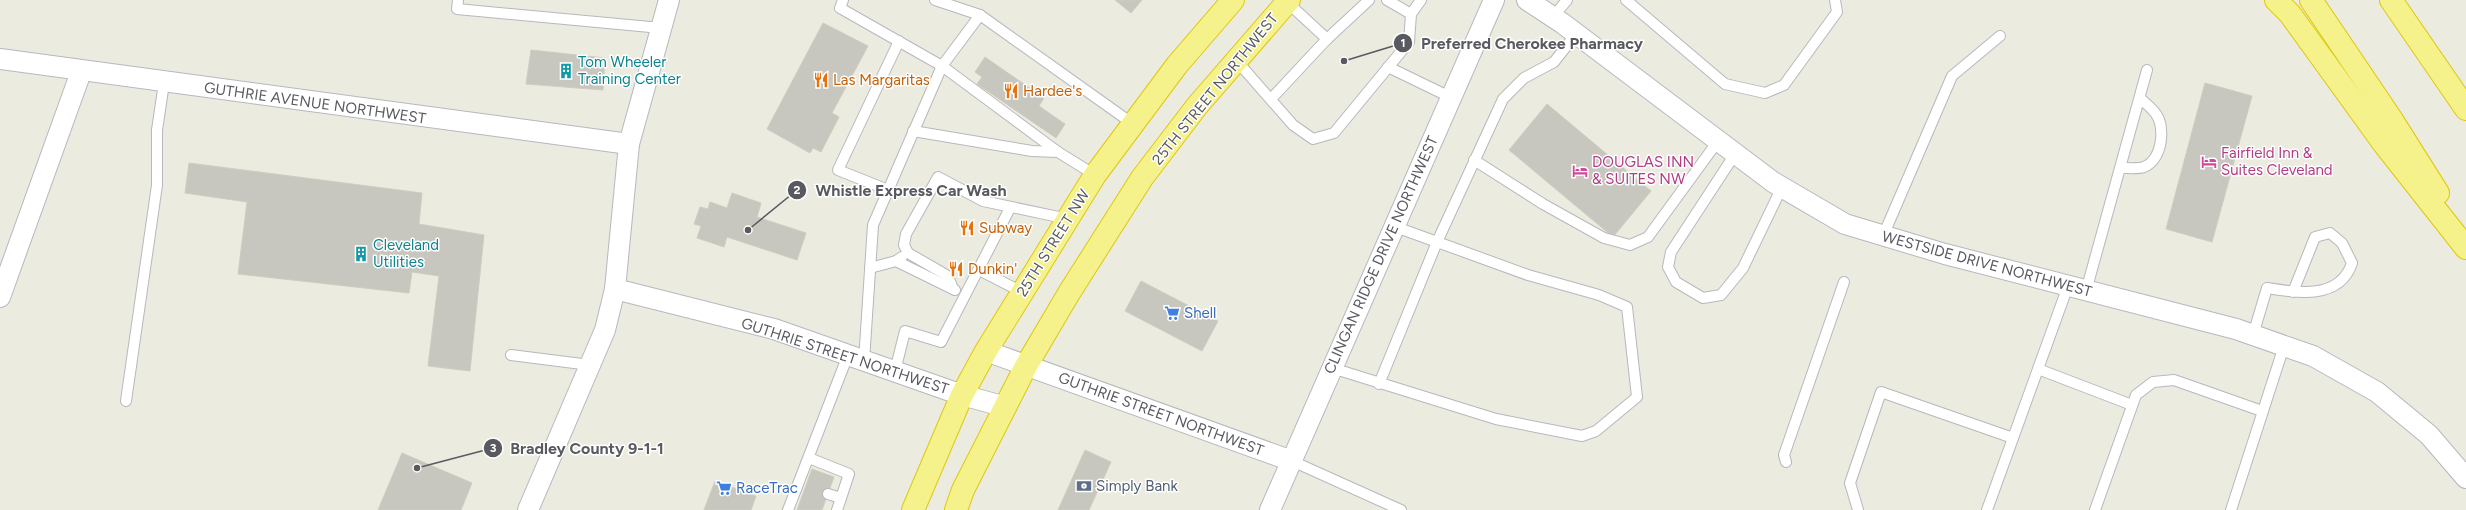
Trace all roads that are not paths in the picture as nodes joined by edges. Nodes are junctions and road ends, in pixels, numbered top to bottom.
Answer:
1 (458, 0) edge
2 (669, 0) edge
3 (842, 0) edge
4 (935, 0) edge
5 (1232, 0) edge
6 (1369, 0) edge
7 (1387, 0) edge
8 (1421, 0) edge
9 (1494, 0) edge
10 (1527, 0) edge
11 (1567, 0) edge
12 (1626, 0) edge
13 (1836, 0) edge
14 (2276, 0) edge
15 (2310, 0) edge
16 (2391, 0) edge
17 (1288, 1) edge
18 (1411, 14) junction
19 (980, 15) junction
20 (1553, 17) junction
21 (661, 28) junction
22 (1576, 34) junction
23 (2000, 36) dead end
24 (1327, 39) junction
25 (899, 41) junction
26 (0, 59) edge
27 (1236, 60) junction
28 (942, 66) junction
29 (1388, 67) junction
30 (2147, 70) dead end
31 (81, 72) junction
32 (164, 83) junction
33 (1450, 97) junction
34 (2140, 98) junction
35 (1271, 100) junction
36 (2466, 109) edge
37 (1133, 124) junction
38 (913, 131) junction
39 (1718, 141) junction
40 (629, 144) junction
41 (1058, 152) junction
42 (1735, 154) junction
43 (1474, 160) junction
44 (2122, 168) junction
45 (1095, 175) junction
46 (1782, 188) junction
47 (888, 190) junction
48 (1010, 208) junction
49 (1068, 219) junction
50 (1394, 226) junction
51 (1883, 236) junction
52 (2466, 238) edge
53 (1437, 242) junction
54 (2466, 248) edge
55 (908, 253) junction
56 (896, 261) junction
57 (870, 268) junction
58 (979, 270) junction
59 (1844, 282) dead end
60 (2077, 288) junction
61 (615, 289) junction
62 (953, 289) junction
63 (1022, 292) junction
64 (2293, 292) junction
65 (966, 296) junction
66 (0, 297) edge
67 (2253, 335) junction
68 (2284, 346) junction
69 (986, 351) junction
70 (511, 356) dead end
71 (856, 358) junction
72 (590, 365) junction
73 (1026, 366) junction
74 (1332, 368) junction
75 (2038, 370) junction
76 (895, 372) junction
77 (1379, 384) junction
78 (962, 395) junction
79 (126, 400) dead end
80 (2132, 405) junction
81 (1006, 407) junction
82 (2262, 411) junction
83 (2013, 438) junction
84 (808, 458) junction
85 (1292, 461) junction
86 (1786, 462) dead end
87 (2466, 478) edge
88 (828, 494) dead end
89 (841, 498) junction
90 (792, 509) edge
91 (528, 510) edge
92 (837, 510) edge
93 (913, 510) edge
94 (956, 510) edge
95 (1270, 510) edge
96 (1401, 510) edge
97 (1858, 510) edge
98 (1987, 510) edge
99 (2095, 510) edge
100 (2231, 510) edge

1 - 21 lane
2 - 21 street
3 - 25 lane
4 - 19 lane
5 - 37 highway, 25TH STREET NW
6 - 24 lane
7 - 18 lane
8 - 18 lane
9 - 33 street, CLINGAN RIDGE DRIVE NORTHWEST
10 - 20 street, WESTSIDE DRIVE NORTHWEST
11 - 20 lane
12 - 13 lane
14 - 54 highway
15 - 52 highway
16 - 36 highway
17 - 24 lane
17 - 27 highway, 25TH STREET NORTHWEST
18 - 29 lane
19 - 28 lane
19 - 37 lane
20 - 22 street, WESTSIDE DRIVE NORTHWEST
21 - 40 street
22 - 39 street, WESTSIDE DRIVE NORTHWEST
22 - 43 lane
23 - 51 lane
24 - 35 lane
25 - 28 lane
25 - 47 lane
26 - 31 street, GUTHRIE AVENUE NORTHWEST
27 - 35 lane
27 - 73 highway, 25TH STREET NORTHWEST
28 - 38 lane
28 - 41 lane
29 - 33 lane
29 - 35 lane
30 - 34 lane
31 - 32 street, GUTHRIE AVENUE NORTHWEST
31 - 66 street
32 - 40 street, GUTHRIE AVENUE NORTHWEST
32 - 79 lane
33 - 50 street, CLINGAN RIDGE DRIVE NORTHWEST
34 - 44 lane
34 - 44 lane
37 - 45 highway, 25TH STREET NW
38 - 41 lane
38 - 47 lane
39 - 42 street, WESTSIDE DRIVE NORTHWEST
39 - 43 lane
40 - 61 street
41 - 45 lane
42 - 46 street, WESTSIDE DRIVE NORTHWEST
42 - 46 lane
43 - 53 lane
44 - 60 lane
45 - 49 highway, 25TH STREET NW
46 - 51 street, WESTSIDE DRIVE NORTHWEST
47 - 57 lane
48 - 49 lane
48 - 55 lane
48 - 58 lane
49 - 63 highway, 25TH STREET NW
50 - 53 lane
50 - 74 street, CLINGAN RIDGE DRIVE NORTHWEST
51 - 60 street, WESTSIDE DRIVE NORTHWEST
53 - 77 lane
53 - 77 lane
55 - 56 lane
55 - 62 lane
56 - 57 lane
56 - 62 lane
57 - 71 lane
58 - 63 lane
58 - 65 lane
59 - 86 lane
60 - 67 street, WESTSIDE DRIVE NORTHWEST
60 - 75 lane
61 - 71 street, GUTHRIE STREET NORTHWEST
61 - 72 street
62 - 65 lane
63 - 69 highway, 25TH STREET NW
64 - 64 lane
64 - 67 lane
65 - 76 lane
67 - 68 street, WESTSIDE DRIVE NORTHWEST
68 - 82 lane
68 - 87 street, WESTSIDE DRIVE NORTHWEST
69 - 73 street, GUTHRIE STREET NORTHWEST
69 - 78 highway, 25TH STREET NW
70 - 72 lane
71 - 76 street, GUTHRIE STREET NORTHWEST
71 - 84 lane
72 - 91 street
73 - 81 highway
73 - 85 street, GUTHRIE STREET NORTHWEST
74 - 77 lane
74 - 85 street, CLINGAN RIDGE DRIVE NORTHWEST
75 - 80 lane
75 - 83 lane
76 - 78 street, GUTHRIE STREET NORTHWEST
78 - 81 street, GUTHRIE STREET NORTHWEST
78 - 93 highway, 25TH STREET NW
80 - 82 lane
80 - 99 lane
81 - 94 highway
82 - 100 lane
83 - 97 lane
83 - 98 lane
84 - 89 lane
84 - 90 lane
85 - 95 street, CLINGAN RIDGE DRIVE NORTHWEST
85 - 96 lane
88 - 89 lane
89 - 92 lane

